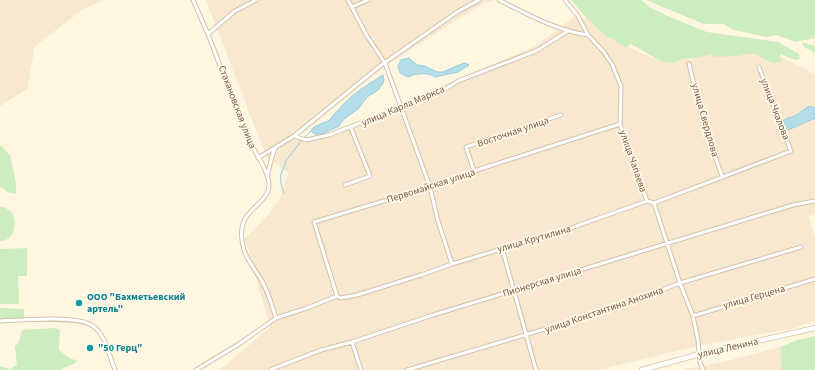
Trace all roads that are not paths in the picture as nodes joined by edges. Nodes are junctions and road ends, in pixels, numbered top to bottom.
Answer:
1 (193, 0) edge
2 (256, 0) edge
3 (348, 0) edge
4 (368, 0) edge
5 (479, 0) edge
6 (499, 0) edge
7 (565, 0) edge
8 (352, 7) junction
9 (568, 31) junction
10 (208, 34) junction
11 (588, 35) junction
12 (385, 62) junction
13 (689, 64) dead end
14 (759, 67) dead end
15 (401, 108) junction
16 (561, 115) dead end
17 (620, 124) junction
18 (351, 128) junction
19 (294, 136) junction
20 (277, 146) junction
21 (258, 158) junction
22 (474, 171) junction
23 (722, 176) junction
24 (267, 178) junction
25 (345, 185) dead end
26 (430, 187) junction
27 (647, 201) junction
28 (815, 201) edge
29 (654, 203) junction
30 (668, 244) junction
31 (801, 247) dead end
32 (502, 248) junction
33 (452, 264) junction
34 (815, 279) edge
35 (680, 283) junction
36 (514, 290) junction
37 (337, 296) junction
38 (693, 316) junction
39 (276, 318) junction
40 (0, 321) edge
41 (815, 328) edge
42 (527, 335) junction
43 (352, 342) junction
44 (700, 354) junction
45 (115, 370) edge
46 (196, 370) edge
47 (270, 370) edge
48 (361, 370) edge
49 (407, 370) edge
50 (536, 370) edge
51 (642, 370) edge
52 (703, 370) edge

1 - 10 street, Стахановская улица
2 - 10 street
3 - 8 street
4 - 8 street
5 - 12 street
6 - 9 street
7 - 11 street
8 - 12 street
9 - 11 street
9 - 15 street, улица Карла Маркса
10 - 21 street, Стахановская улица
11 - 17 street, улица Чапаева
12 - 15 street
12 - 19 street
13 - 23 street, улица Свердлова
14 - 23 street, улица Чкалова
15 - 18 street, улица Карла Маркса
15 - 26 street
16 - 22 street, Восточная улица
17 - 22 street, Первомайская улица
17 - 27 street, улица Чапаева
18 - 19 street, улица Карла Маркса
18 - 25 street
19 - 20 street
20 - 21 street
20 - 24 street
21 - 24 street, Стахановская улица
22 - 26 street, Первомайская улица
23 - 29 street
24 - 39 street
26 - 33 street
26 - 37 street, Первомайская улица
27 - 29 street
27 - 32 street, улица Крутилина
28 - 30 street, Пионерская улица
29 - 30 street, улица Чапаева
30 - 35 street, улица Чапаева
30 - 36 street, Пионерская улица
31 - 35 street, улица Константина Анохина
32 - 33 street, улица Крутилина
32 - 36 street
33 - 37 street, улица Крутилина
34 - 38 street, улица Герцена
35 - 38 street, улица Чапаева
35 - 42 street, улица Константина Анохина
36 - 42 street
36 - 43 street, Пионерская улица
37 - 39 street, улица Крутилина
38 - 44 street, улица Чапаева
39 - 46 street, улица Крутилина
40 - 45 street
41 - 44 main road, улица Ленина
42 - 49 street, улица Константина Анохина
42 - 50 street
43 - 47 street, Пионерская улица
43 - 48 street
44 - 51 main road, улица Ленина
44 - 52 street, улица Чапаева

